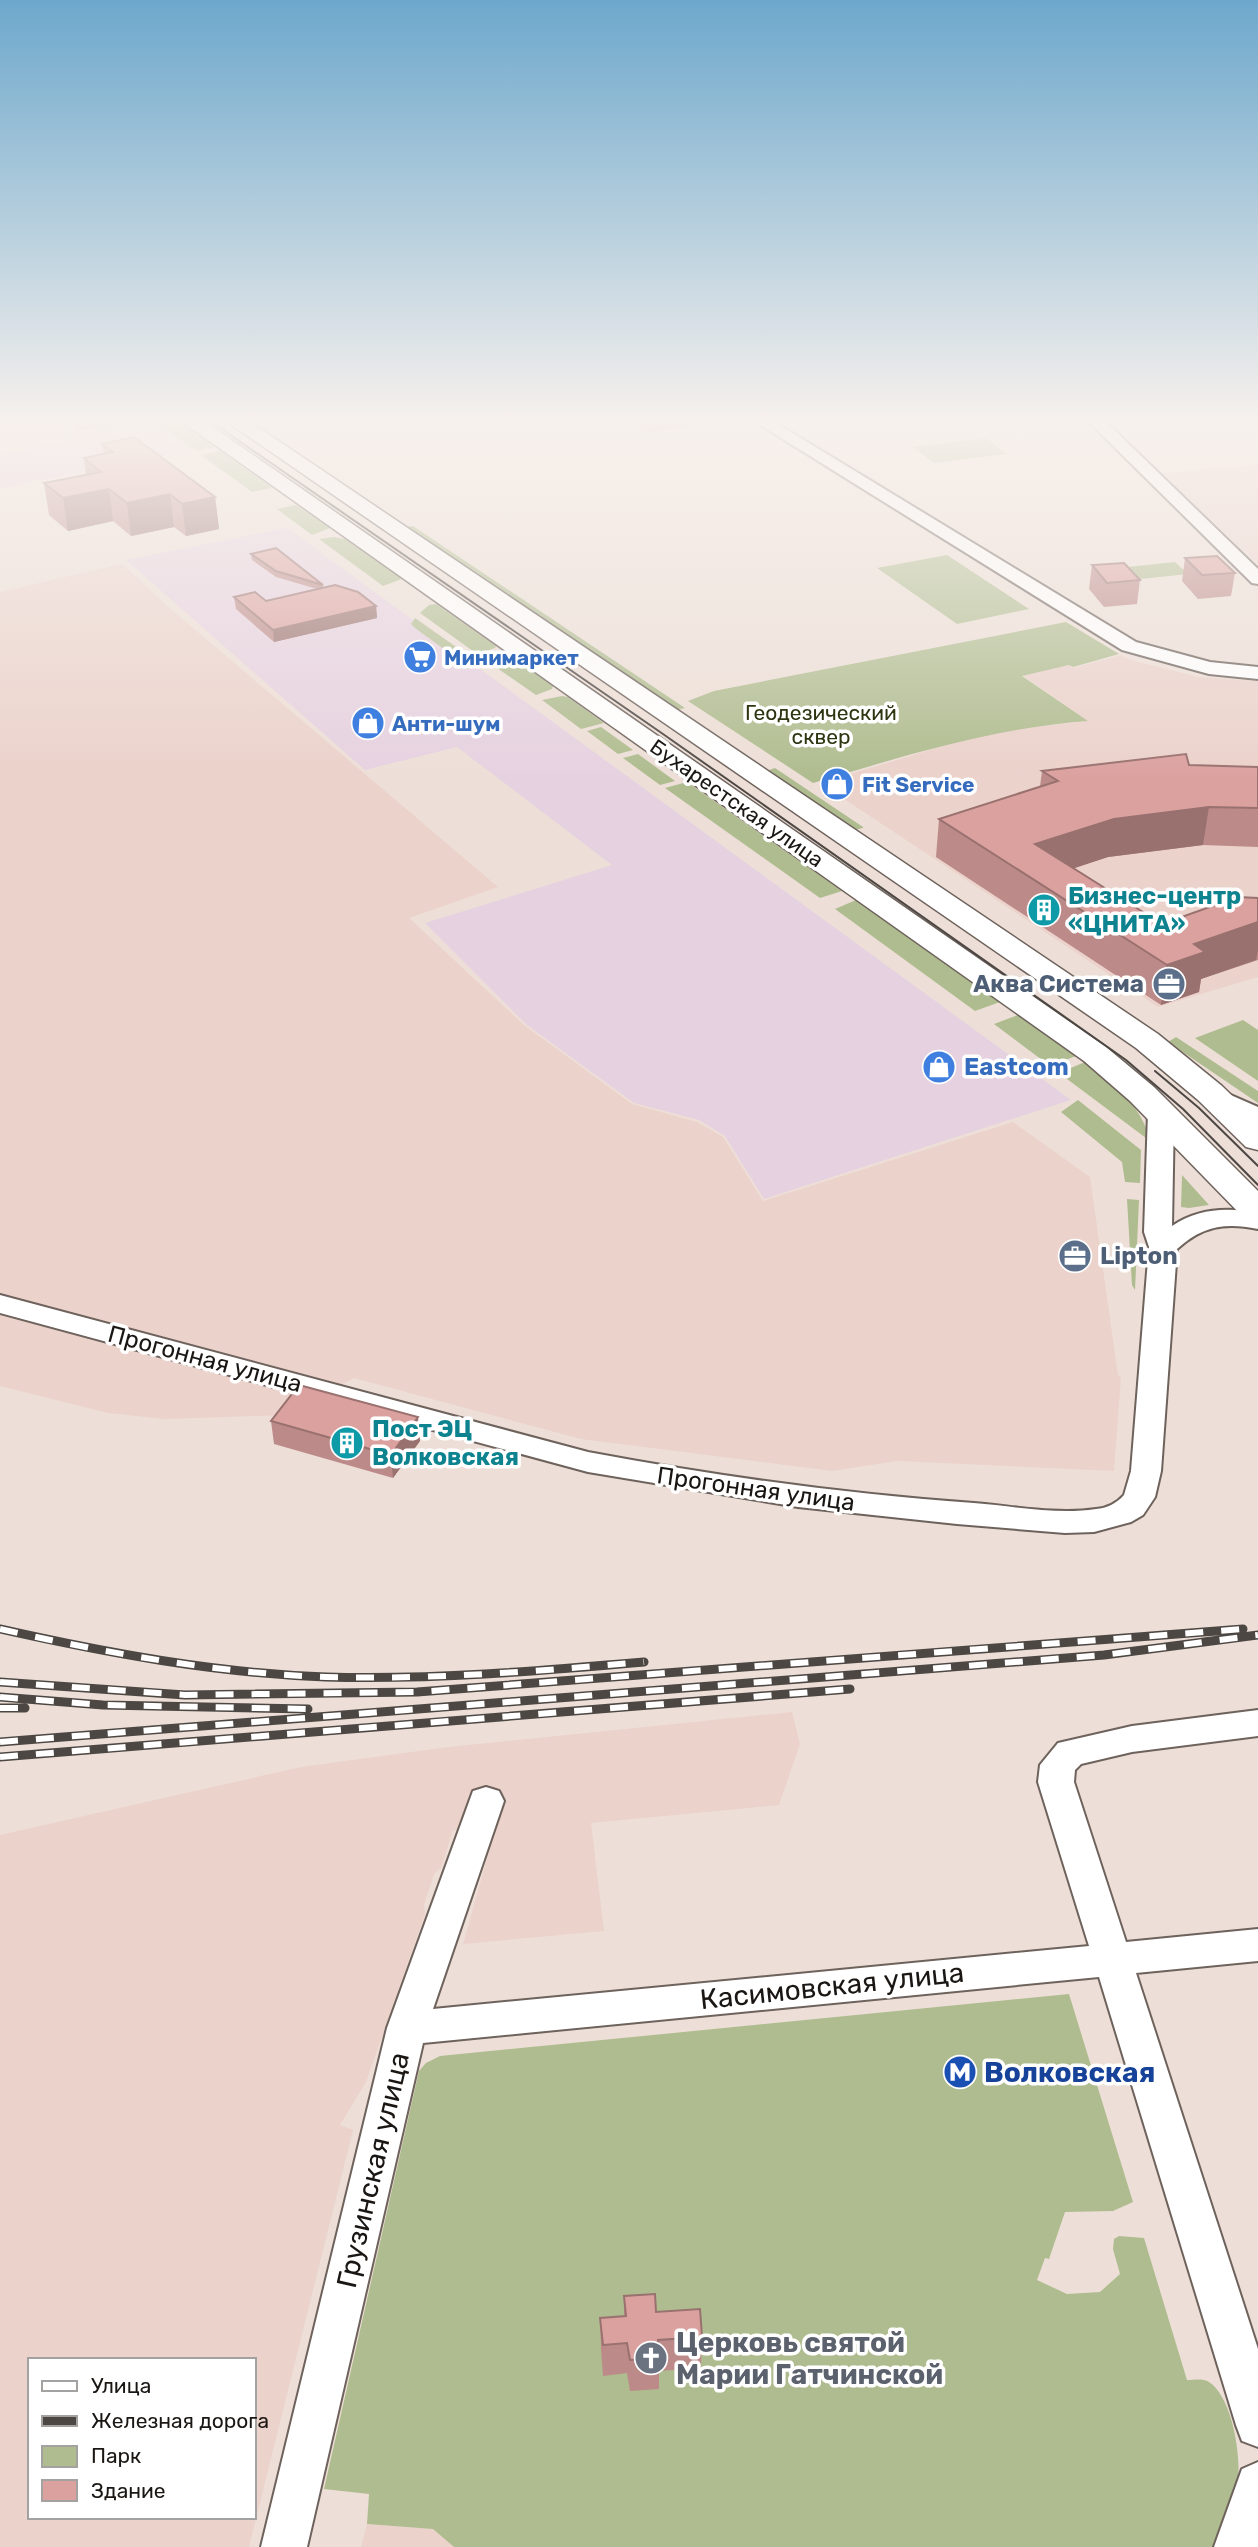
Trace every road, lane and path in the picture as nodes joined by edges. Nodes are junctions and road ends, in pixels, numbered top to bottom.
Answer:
1 (364, 542) edge
2 (414, 542) edge
3 (959, 542) edge
4 (1220, 542) edge
5 (1258, 579) edge
6 (1258, 673) edge
7 (1210, 1093) junction
8 (1161, 1113) junction
9 (1258, 1117) edge
10 (1258, 1140) edge
11 (1258, 1211) edge
12 (1258, 1221) edge
13 (1163, 1247) junction
14 (0, 1304) edge
15 (1258, 1723) edge
16 (486, 1801) dead end
17 (1258, 1945) edge
18 (1112, 1958) junction
19 (407, 2028) junction
20 (1257, 2417) edge
21 (1258, 2485) edge
22 (284, 2547) edge
23 (1237, 2547) edge

1 - 8 main road, Бухарестская улица
2 - 7 main road, Бухарестская улица
3 - 6 street
4 - 5 street
7 - 9 street
7 - 10 main road, Бухарестская улица
8 - 11 main road, Бухарестская улица
8 - 13 street, Прогонная улица
12 - 13 street
13 - 14 street, Прогонная улица
15 - 18 street
16 - 19 street, Грузинская улица
17 - 18 street, Касимовская улица
18 - 19 street, Касимовская улица
18 - 20 street
19 - 22 street, Грузинская улица
21 - 23 street

